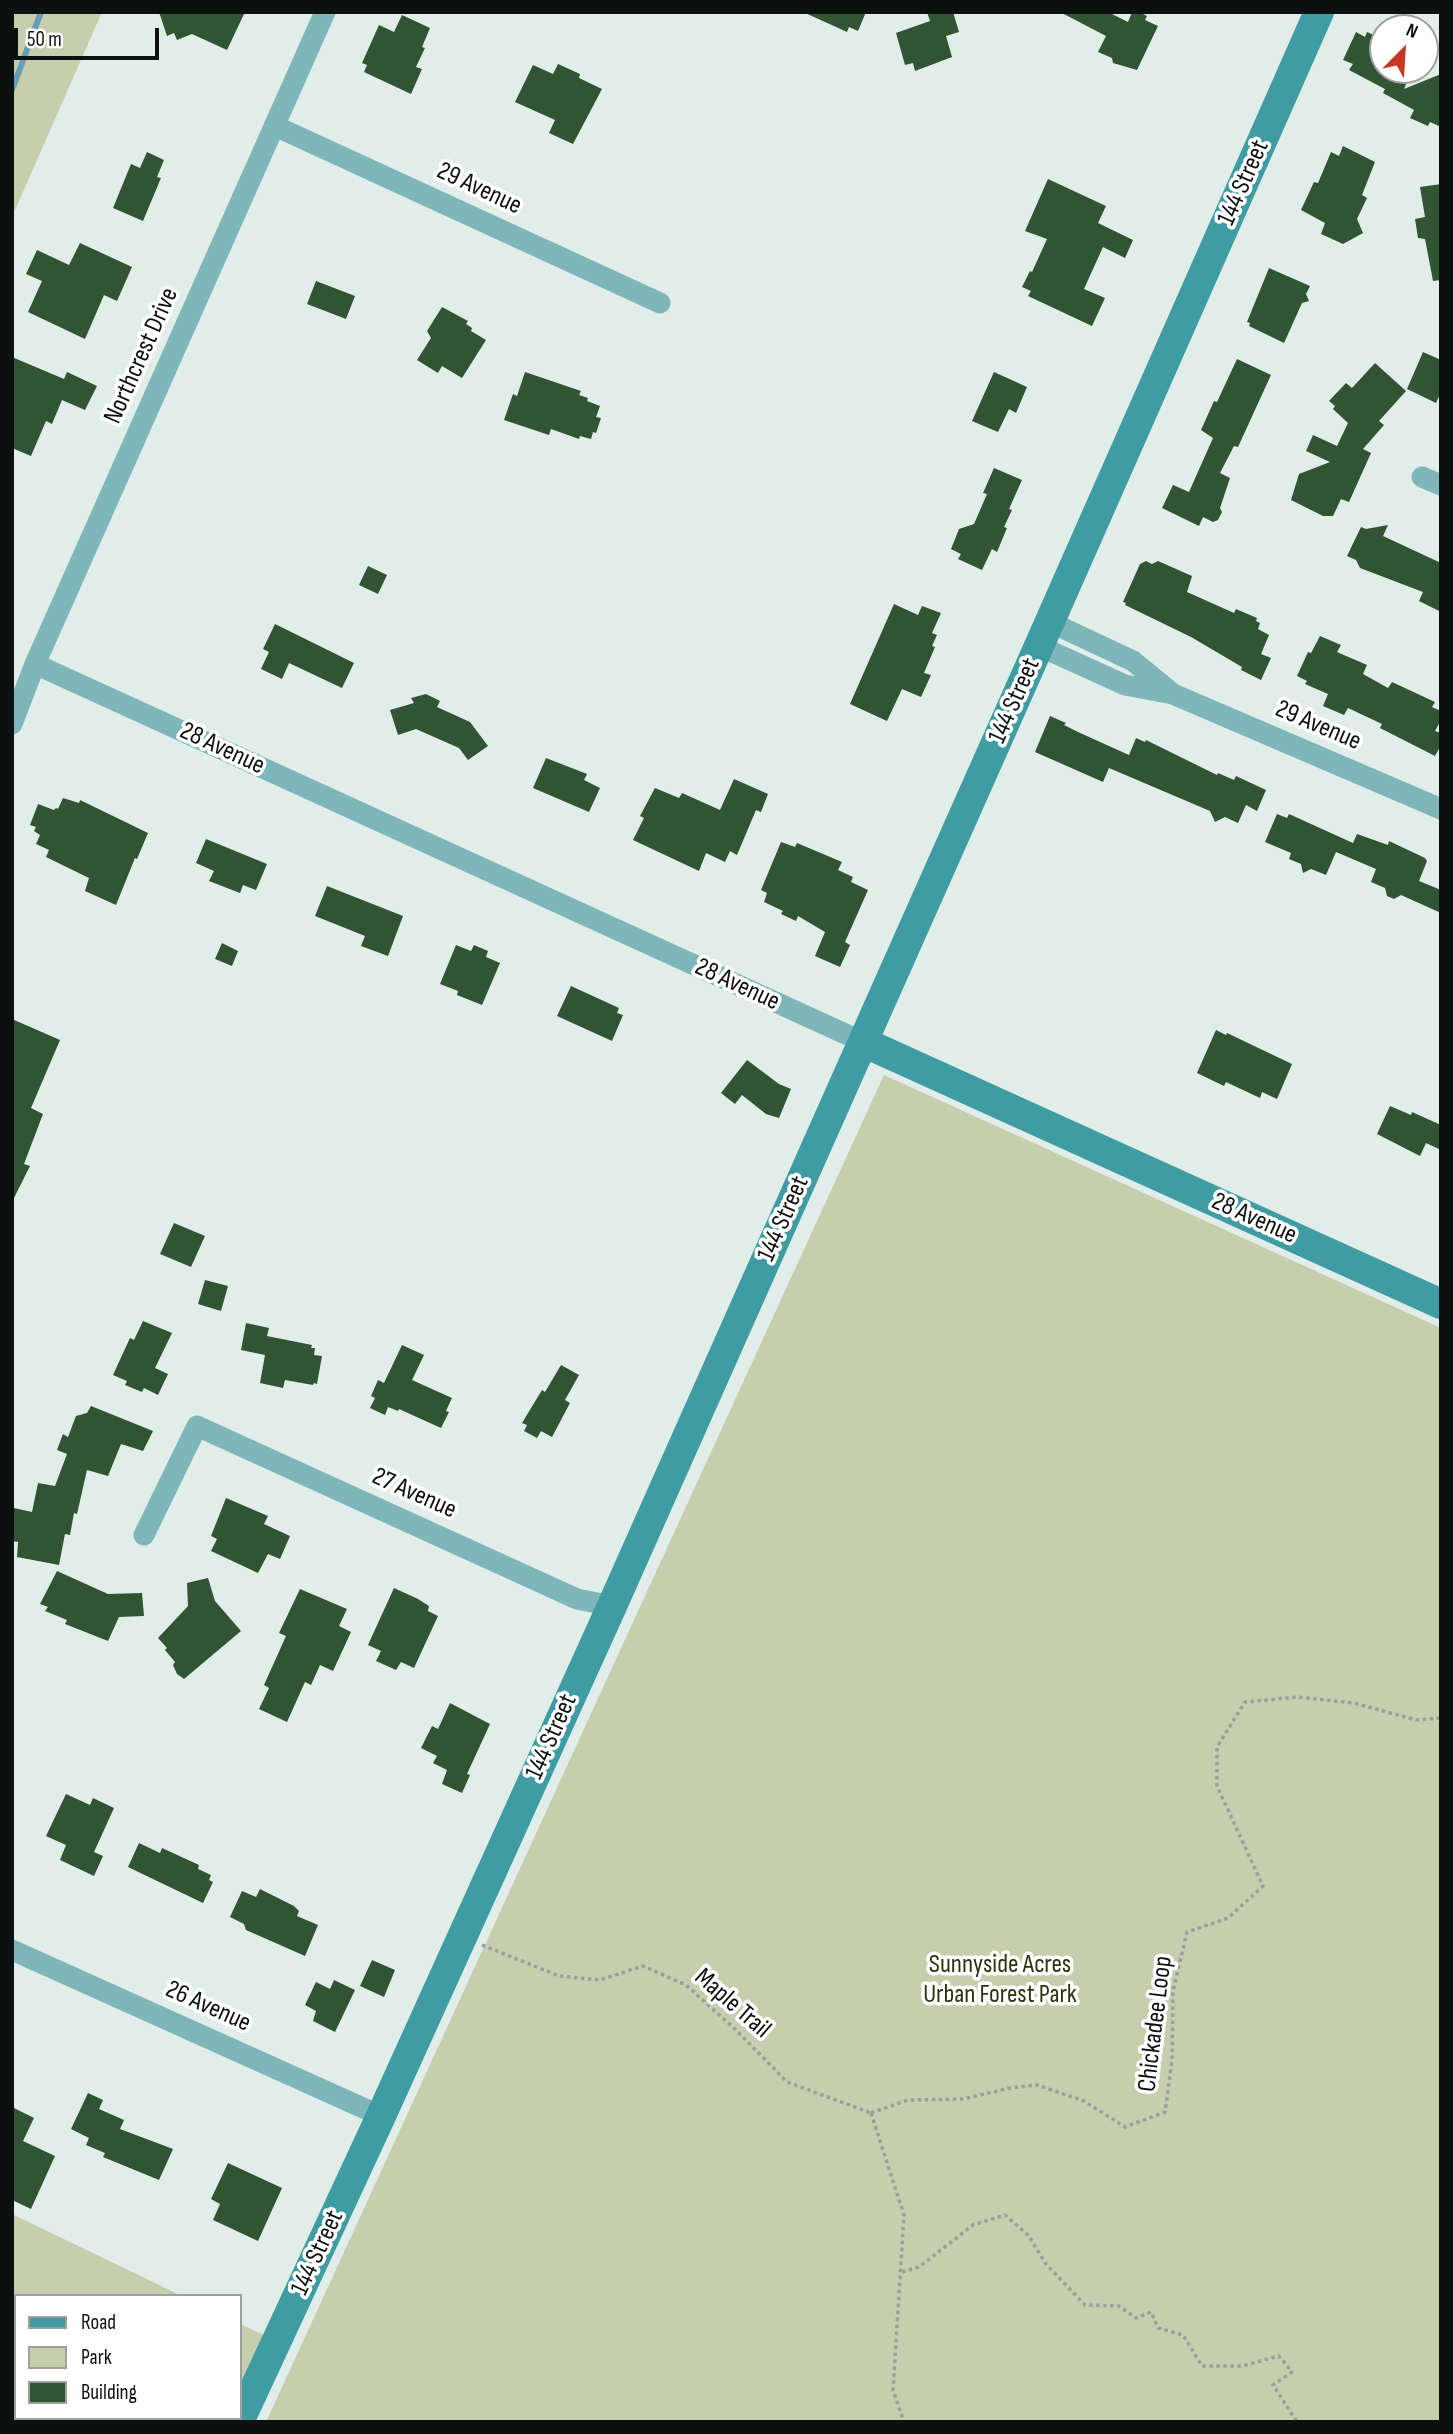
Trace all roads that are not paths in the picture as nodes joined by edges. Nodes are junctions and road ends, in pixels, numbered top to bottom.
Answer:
1 (326, 12) edge
2 (1319, 12) edge
3 (275, 126) junction
4 (660, 303) dead end
5 (1045, 634) junction
6 (35, 664) junction
7 (12, 724) edge
8 (1441, 809) edge
9 (863, 1042) junction
10 (1441, 1304) edge
11 (144, 1535) dead end
12 (612, 1606) junction
13 (12, 1950) edge
14 (381, 2116) junction
15 (242, 2416) edge

1 - 3 street, Northcrest Drive
2 - 5 street, 144 Street
3 - 4 street, 29 Avenue
3 - 6 street, Northcrest Drive
5 - 8 street, 29 Avenue
5 - 9 street, 144 Street
6 - 7 street, Northcrest Drive
6 - 9 street, 28 Avenue
9 - 10 street, 28 Avenue
9 - 12 street, 144 Street
11 - 12 street, 27 Avenue
12 - 14 street, 144 Street
13 - 14 street, 26 Avenue
14 - 15 street, 144 Street

